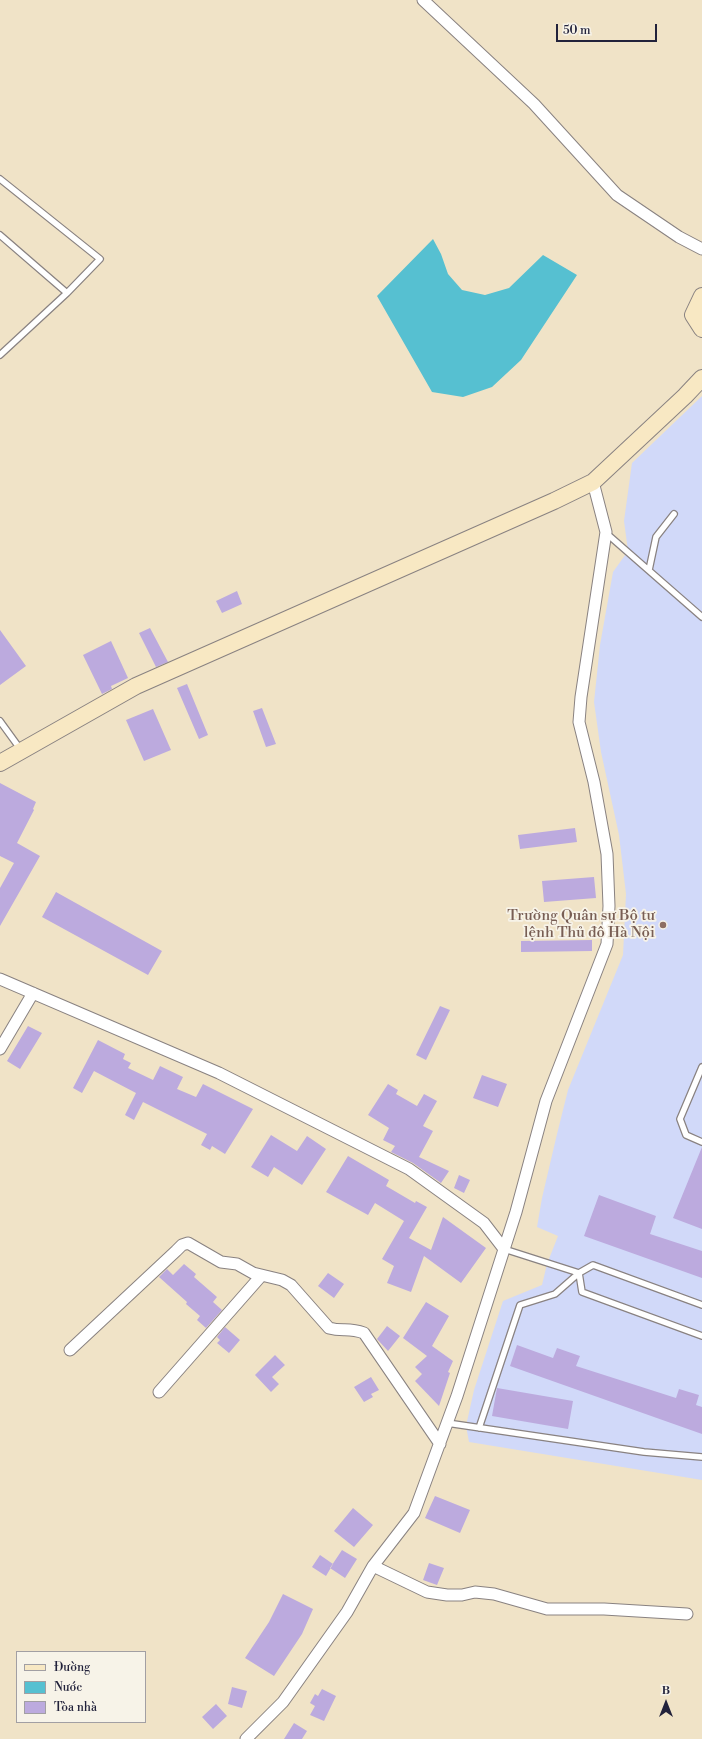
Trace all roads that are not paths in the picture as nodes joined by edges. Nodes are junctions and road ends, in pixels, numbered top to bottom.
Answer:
1 (423, 0) edge
2 (0, 179) edge
3 (0, 235) edge
4 (702, 249) edge
5 (67, 293) junction
6 (702, 296) edge
7 (702, 329) edge
8 (0, 355) edge
9 (702, 378) edge
10 (593, 482) junction
11 (674, 514) dead end
12 (606, 532) junction
13 (649, 570) junction
14 (702, 617) edge
15 (0, 721) edge
16 (22, 750) junction
17 (2, 759) edge
18 (0, 979) edge
19 (33, 993) junction
20 (0, 1049) edge
21 (702, 1067) edge
22 (702, 1142) edge
23 (504, 1249) junction
24 (578, 1273) junction
25 (260, 1276) junction
26 (702, 1305) edge
27 (702, 1336) edge
28 (70, 1350) dead end
29 (159, 1392) dead end
30 (447, 1423) junction
31 (479, 1428) junction
32 (440, 1444) junction
33 (702, 1457) edge
34 (373, 1566) junction
35 (687, 1614) dead end
36 (246, 1739) edge

1 - 4 street
2 - 5 lane
3 - 5 lane
5 - 8 lane
6 - 7 street
9 - 10 street
10 - 12 street
10 - 16 street
11 - 13 lane
12 - 13 lane
12 - 23 street
13 - 14 lane
15 - 16 lane
16 - 17 street
18 - 19 street
19 - 20 street
19 - 23 street
21 - 22 lane
23 - 24 lane
23 - 30 street
24 - 26 lane
24 - 27 lane
24 - 31 lane
25 - 28 street
25 - 29 street
25 - 32 street
30 - 31 lane
30 - 32 street
31 - 33 lane
32 - 34 street
34 - 35 street
34 - 36 street

